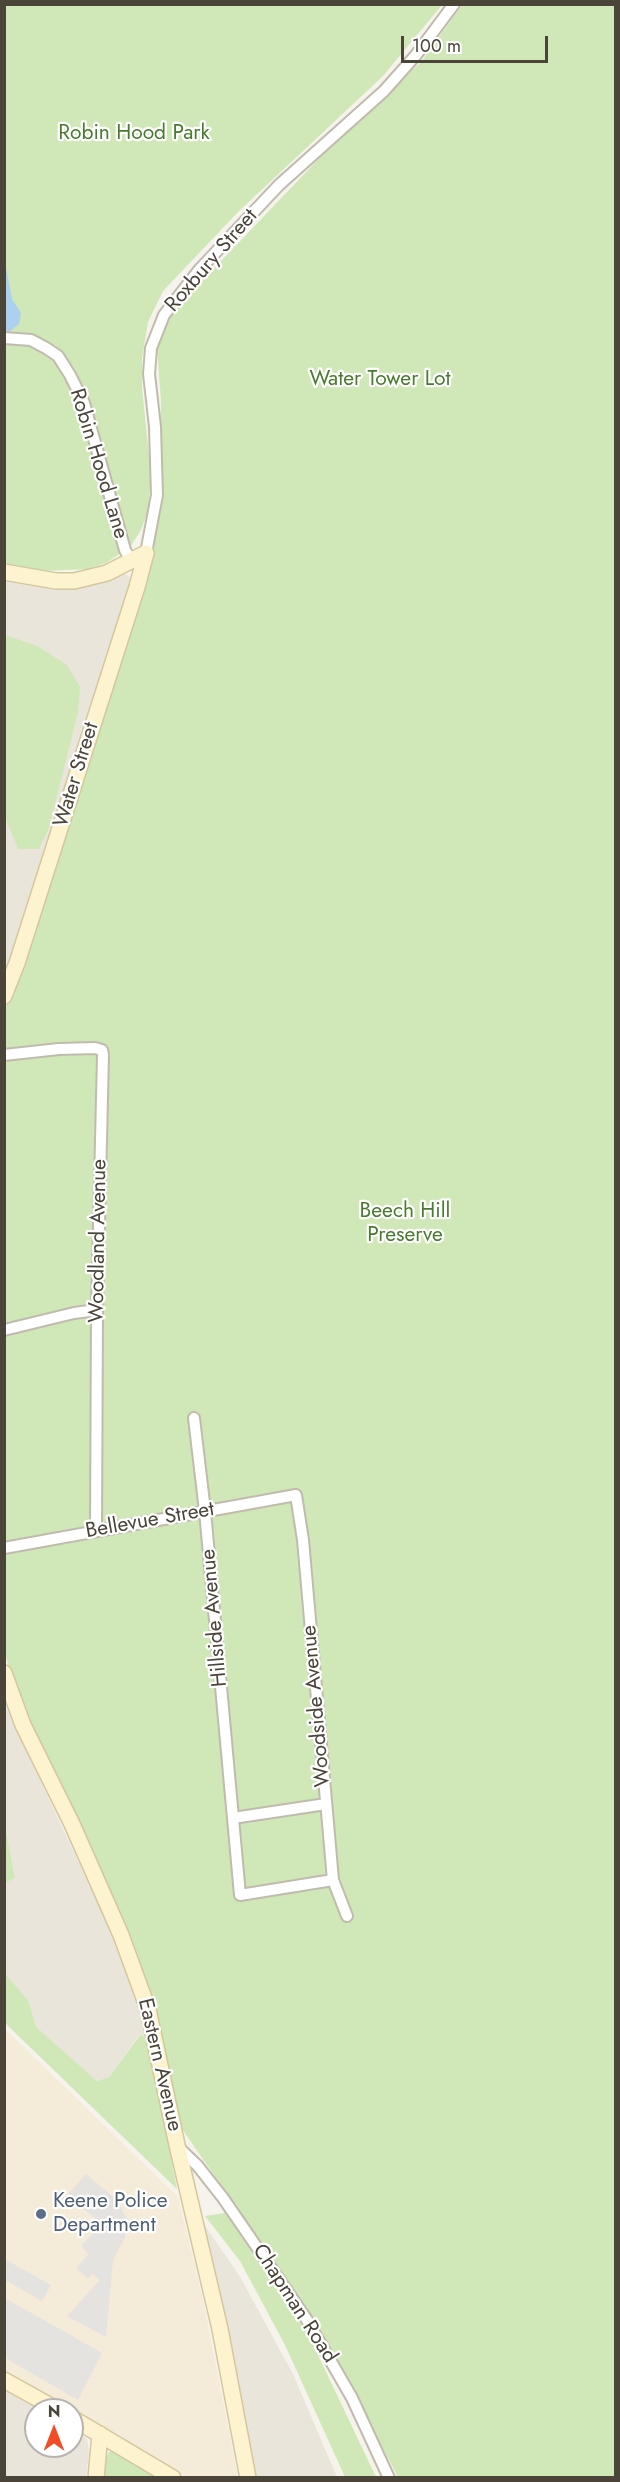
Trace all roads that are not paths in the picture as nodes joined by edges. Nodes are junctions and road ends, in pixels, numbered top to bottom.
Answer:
1 (454, 4) edge
2 (4, 338) edge
3 (146, 553) junction
4 (131, 561) junction
5 (4, 572) edge
6 (4, 996) edge
7 (4, 1055) edge
8 (97, 1310) junction
9 (4, 1330) edge
10 (194, 1418) dead end
11 (296, 1495) joint
12 (205, 1510) junction
13 (96, 1531) junction
14 (4, 1548) edge
15 (4, 1673) edge
16 (326, 1804) junction
17 (233, 1818) junction
18 (333, 1880) junction
19 (347, 1916) dead end
20 (177, 2145) junction
21 (4, 2380) edge
22 (36, 2398) edge
23 (84, 2425) edge
24 (100, 2434) junction
25 (96, 2478) edge
26 (174, 2478) edge
27 (248, 2478) edge
28 (389, 2478) edge

1 - 3 street, Roxbury Street
2 - 4 street, Robin Hood Lane
3 - 4 street
3 - 6 street, Water Street
4 - 5 street
7 - 8 street, Woodland Avenue
8 - 9 street
8 - 13 street, Woodland Avenue
10 - 12 street, Hillside Avenue
11 - 12 street, Bellevue Street
11 - 16 street, Woodside Avenue
12 - 13 street, Bellevue Street
12 - 17 street, Hillside Avenue
13 - 14 street, Bellevue Street
15 - 20 street, Eastern Avenue
16 - 17 street
16 - 18 street, Woodside Avenue
17 - 18 street, Hillside Avenue
18 - 19 street, Woodside Avenue
20 - 27 street, Eastern Avenue
20 - 28 street, Chapman Road
21 - 22 street
23 - 24 street
24 - 25 street
24 - 26 street

